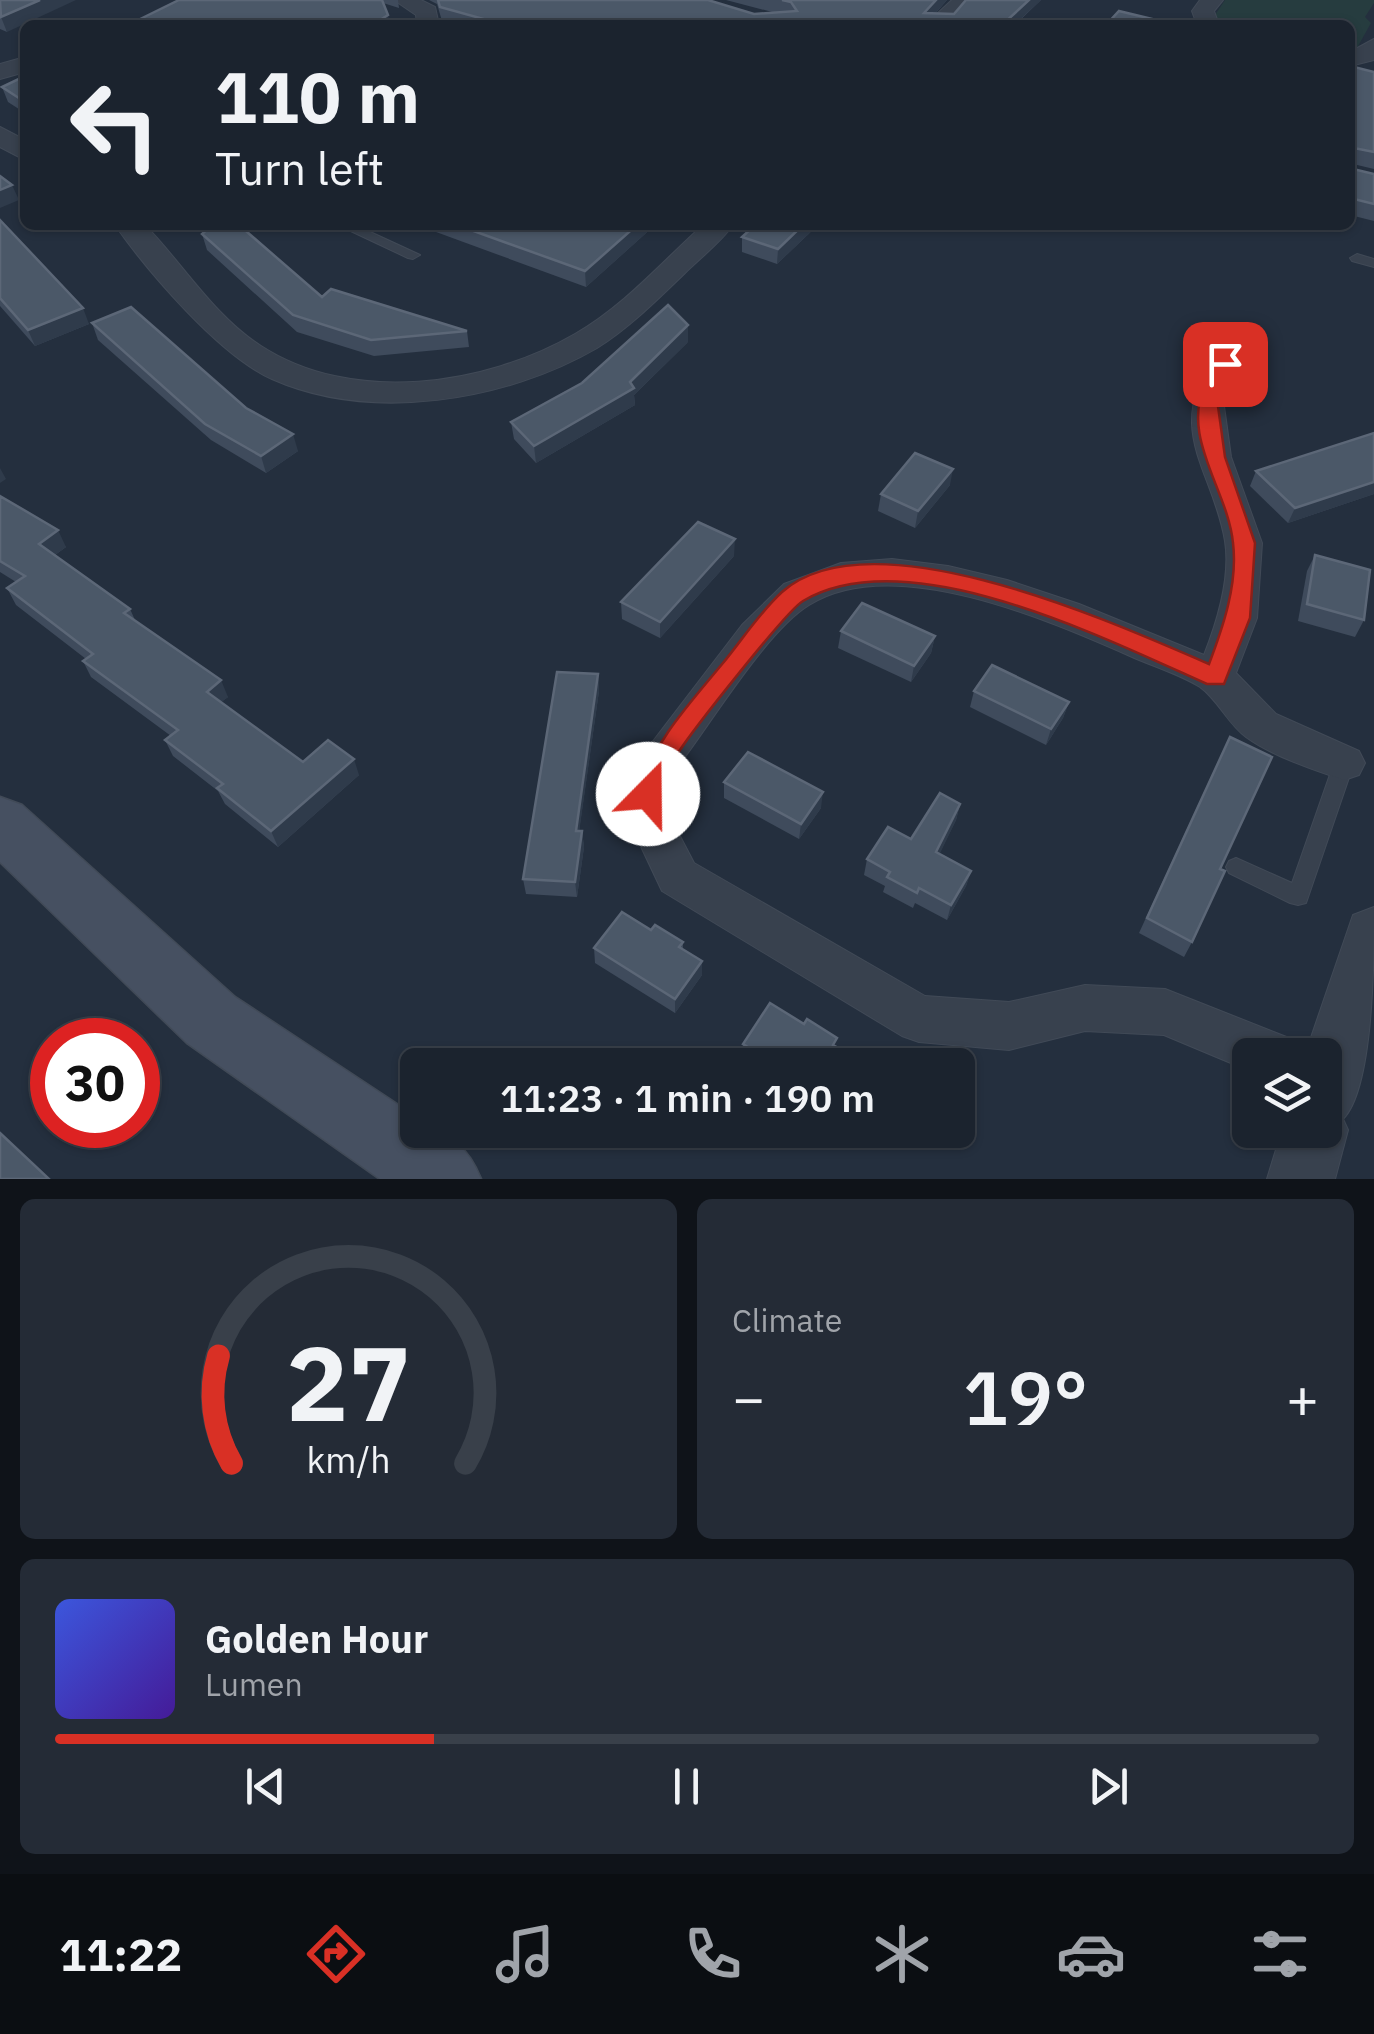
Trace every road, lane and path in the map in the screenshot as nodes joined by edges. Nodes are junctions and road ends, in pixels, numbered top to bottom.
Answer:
1 (405, 0) edge
2 (965, 0) edge
3 (427, 20) edge
4 (942, 20) edge
5 (145, 230) edge
6 (356, 230) edge
7 (714, 230) edge
8 (414, 255) dead end
9 (1357, 258) dead end
10 (1374, 262) edge
11 (1225, 364) dead end
12 (1216, 677) junction
13 (1344, 763) joint
14 (0, 823) edge
15 (1236, 867) dead end
16 (1374, 934) edge
17 (1341, 1038) edge
18 (1232, 1039) edge
19 (1309, 1148) edge
20 (444, 1179) edge
21 (1301, 1179) edge

1 - 3 street
2 - 4 street
5 - 7 street
6 - 8 lane
9 - 10 lane
11 - 12 street
12 - 13 street
12 - 18 street
13 - 15 lane
14 - 20 main road
16 - 17 street
19 - 21 street

